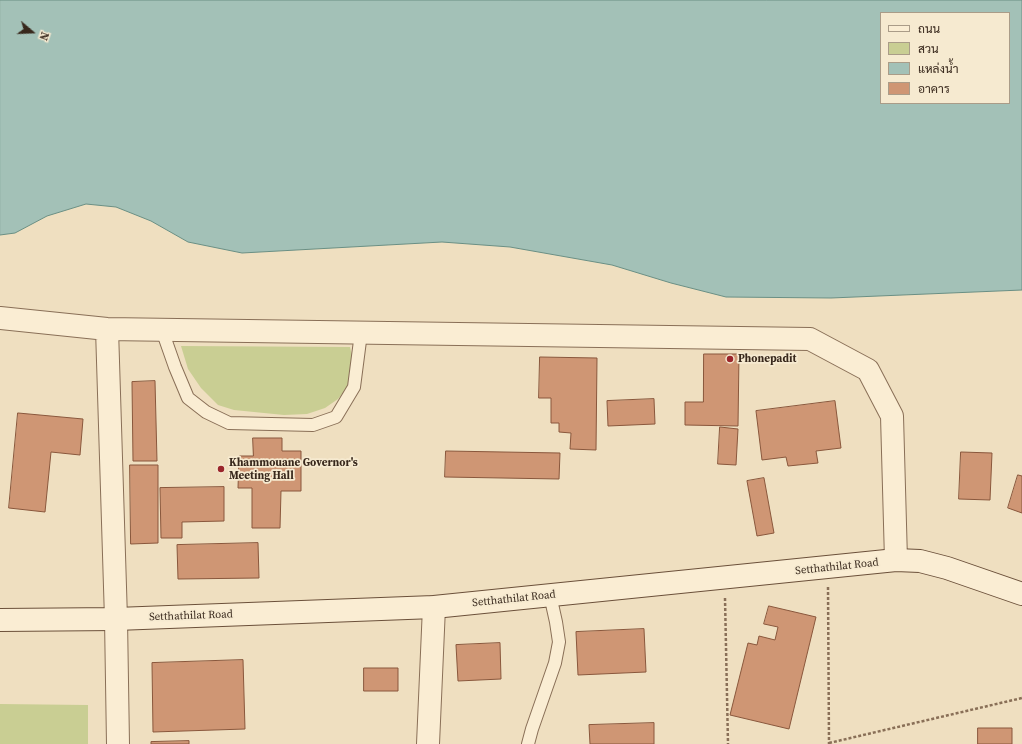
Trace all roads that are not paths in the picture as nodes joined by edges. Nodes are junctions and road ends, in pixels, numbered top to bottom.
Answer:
1 (0, 318) edge
2 (107, 329) junction
3 (162, 330) junction
4 (361, 333) junction
5 (896, 560) junction
6 (1022, 594) edge
7 (550, 595) junction
8 (434, 606) junction
9 (116, 619) junction
10 (0, 620) edge
11 (118, 744) edge
12 (428, 744) edge
13 (528, 744) edge

1 - 2 street
2 - 3 street
2 - 9 street
3 - 4 street
3 - 4 lane
4 - 5 street
5 - 6 street, Setthathilat Road
5 - 7 street, Setthathilat Road
7 - 8 street, Setthathilat Road
7 - 13 lane
8 - 9 street, Setthathilat Road
8 - 12 street
9 - 10 street, Setthathilat Road
9 - 11 street

